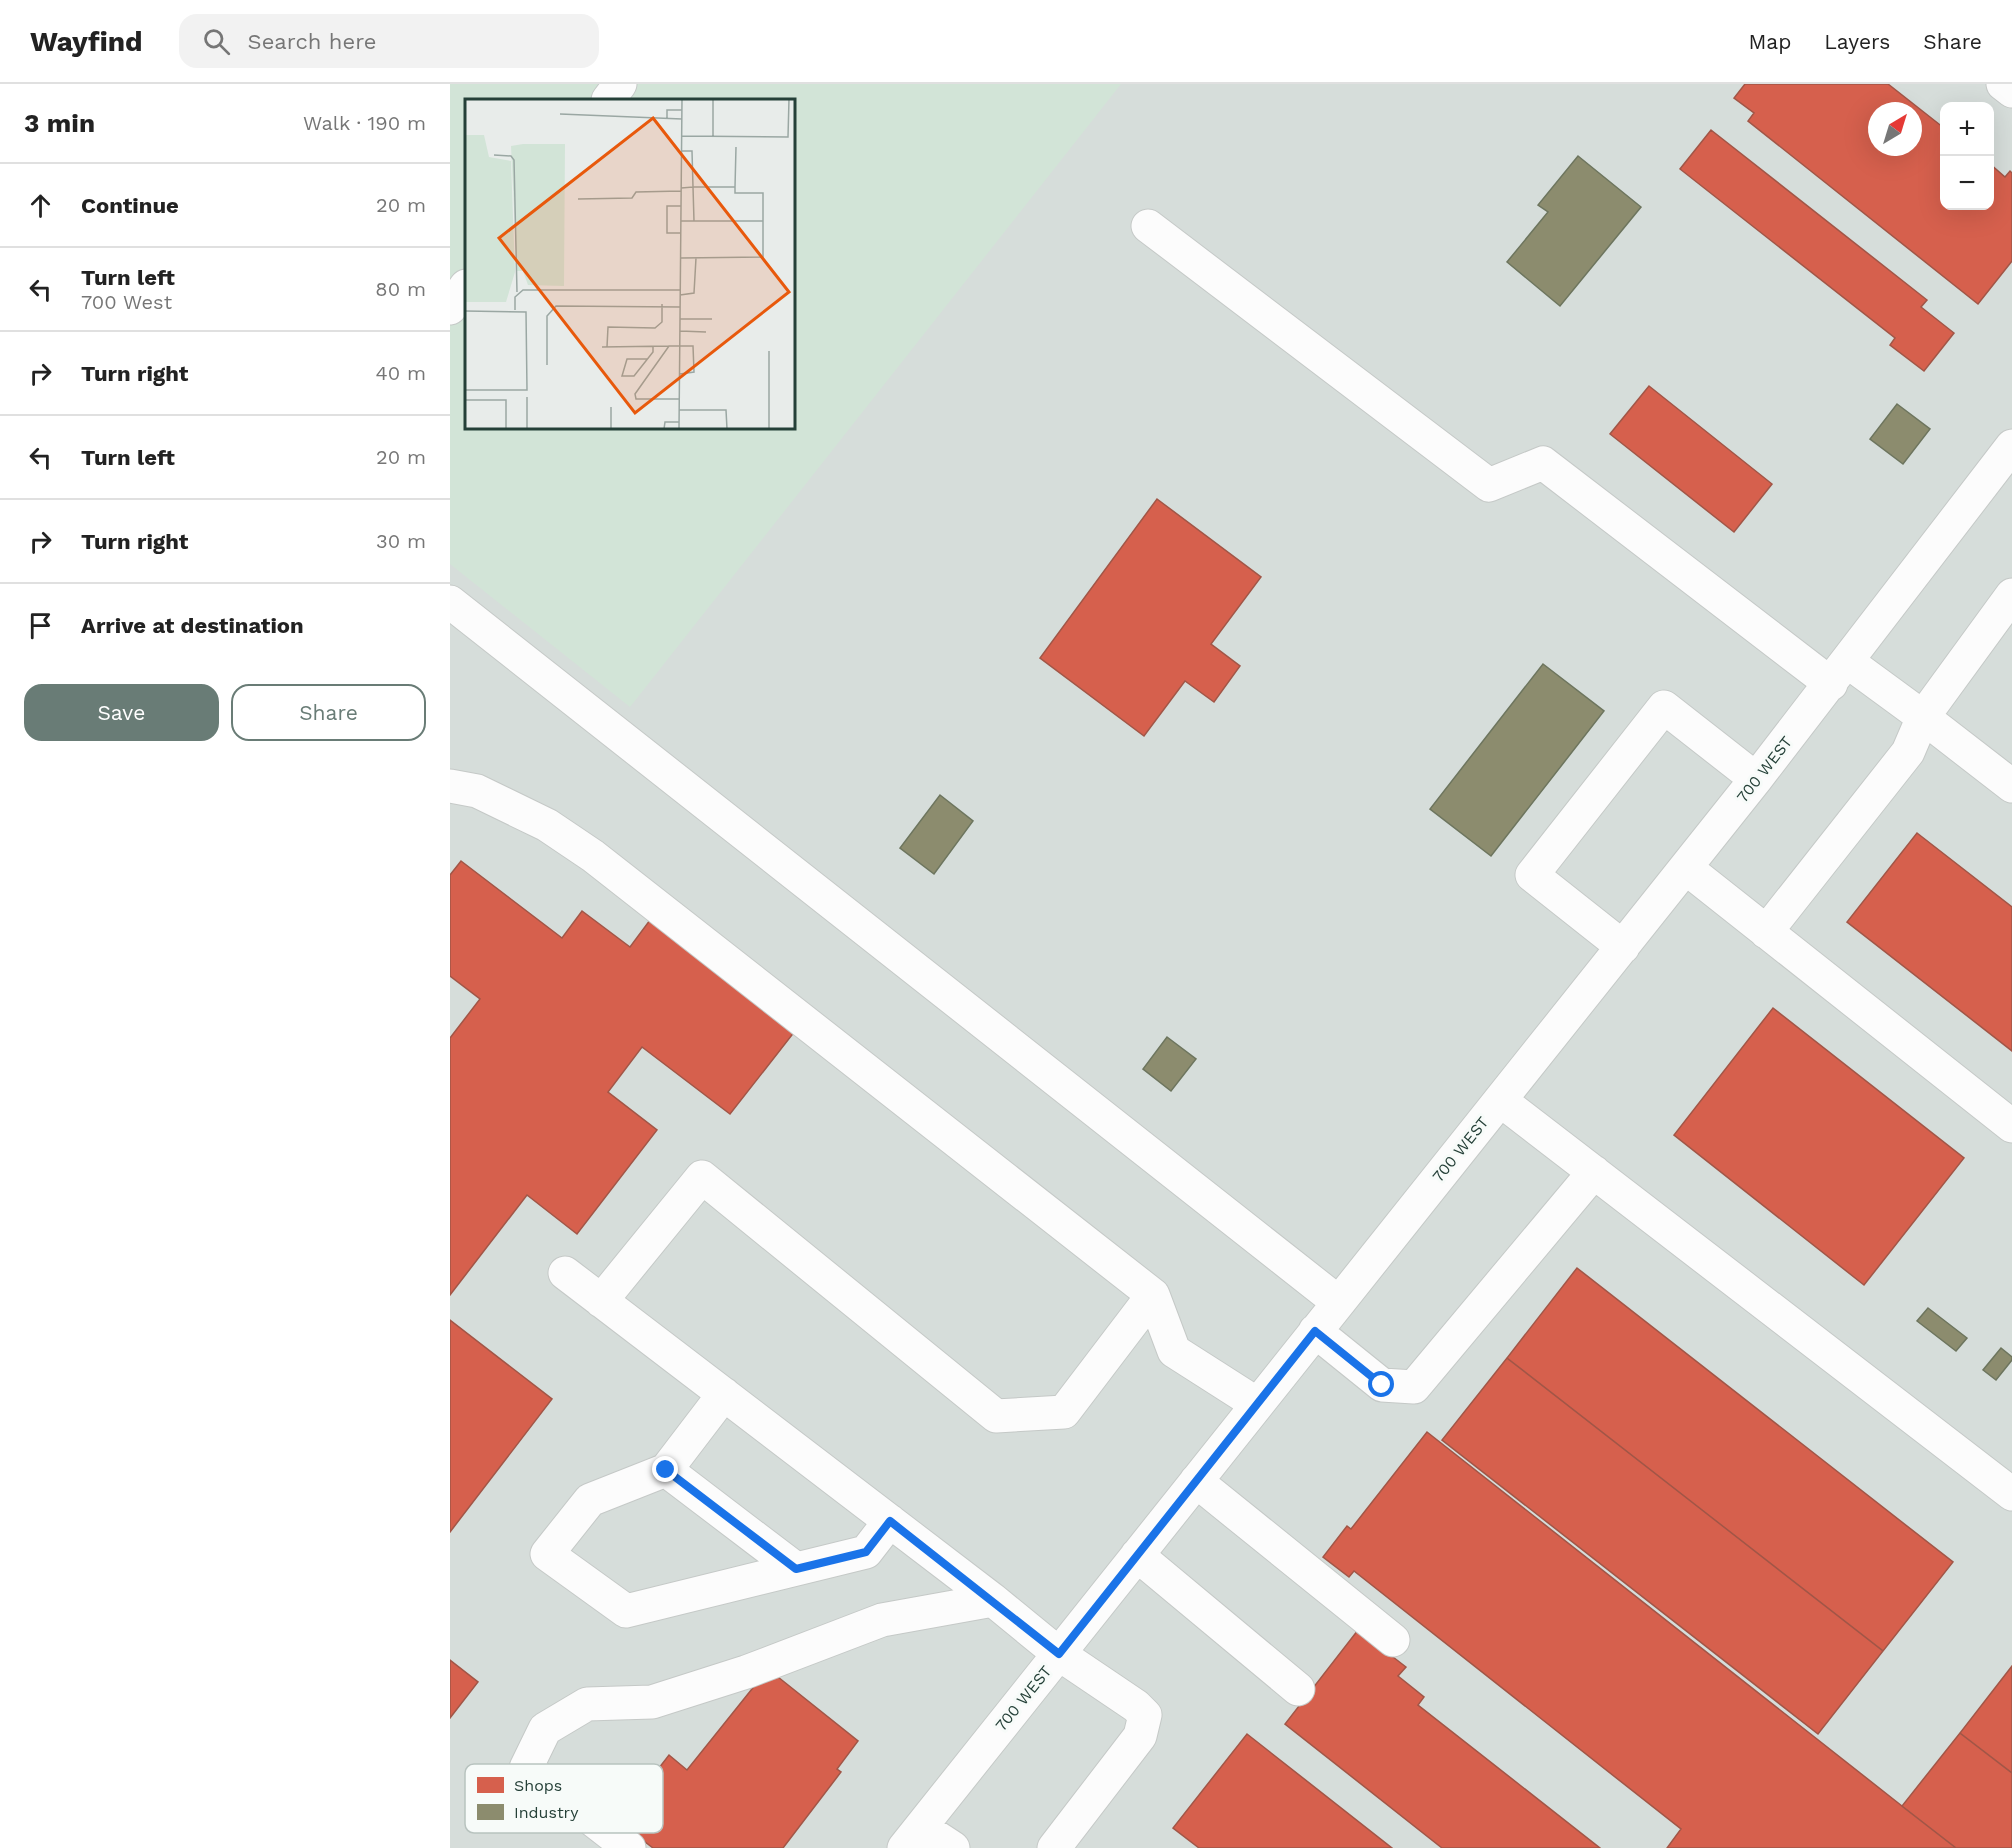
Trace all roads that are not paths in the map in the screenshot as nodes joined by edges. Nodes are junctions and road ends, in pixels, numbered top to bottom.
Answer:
1 (620, 84) edge
2 (2003, 84) edge
3 (2012, 91) edge
4 (609, 99) edge
5 (1148, 226) dead end
6 (465, 287) edge
7 (450, 308) edge
8 (2012, 446) edge
9 (2012, 595) edge
10 (450, 602) edge
11 (1840, 673) junction
12 (1923, 717) junction
13 (1756, 779) junction
14 (450, 786) edge
15 (2012, 786) edge
16 (1686, 868) junction
17 (1766, 932) junction
18 (1623, 947) junction
19 (1500, 1100) junction
20 (2012, 1126) edge
21 (1594, 1172) junction
22 (565, 1273) dead end
23 (1154, 1295) junction
24 (601, 1300) junction
25 (1338, 1302) junction
26 (1315, 1331) junction
27 (724, 1394) junction
28 (1257, 1404) junction
29 (666, 1470) junction
30 (1196, 1481) junction
31 (2012, 1494) edge
32 (890, 1521) junction
33 (1137, 1555) junction
34 (796, 1569) junction
35 (993, 1600) junction
36 (1393, 1641) dead end
37 (1059, 1654) junction
38 (1298, 1689) dead end
39 (528, 1764) edge
40 (610, 1833) edge
41 (912, 1838) edge
42 (629, 1848) edge
43 (953, 1848) edge
44 (1054, 1848) edge

1 - 4 street
2 - 3 street
5 - 11 street
6 - 7 street
8 - 11 street, 700 WEST
9 - 12 street
10 - 25 street
11 - 12 street
11 - 13 street, 700 WEST
12 - 15 street
12 - 17 street
13 - 16 street, 700 WEST
13 - 18 street
14 - 23 street
16 - 17 street
16 - 18 street, 700 WEST
17 - 20 street
18 - 19 street, 700 WEST
19 - 21 street
19 - 25 street, 700 WEST
21 - 26 street
21 - 31 street
22 - 24 street
23 - 24 street
23 - 28 street
24 - 27 street
25 - 26 street, 700 WEST
26 - 28 street, 700 WEST
27 - 29 street
27 - 32 street
28 - 30 street, 700 WEST
29 - 34 street
29 - 34 street
30 - 33 street, 700 WEST
30 - 36 street
32 - 34 street
32 - 35 street
33 - 37 street, 700 WEST
33 - 38 street
35 - 37 street
35 - 39 street
37 - 41 street, 700 WEST
37 - 44 street
40 - 42 street
41 - 43 street

